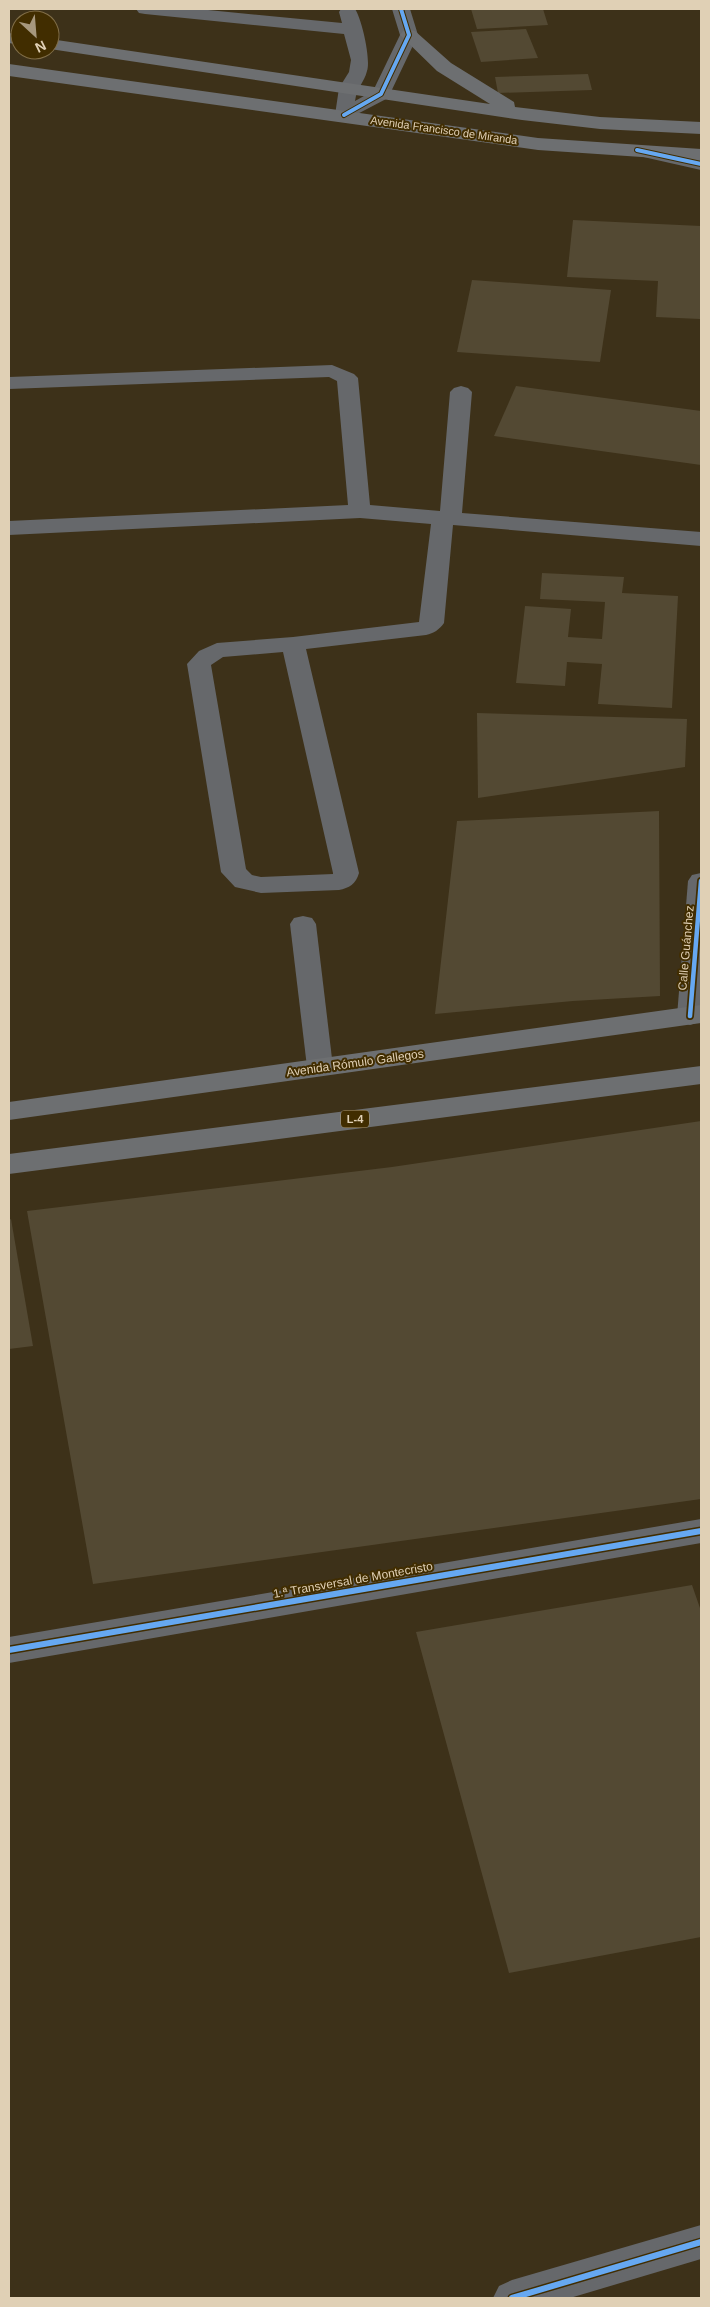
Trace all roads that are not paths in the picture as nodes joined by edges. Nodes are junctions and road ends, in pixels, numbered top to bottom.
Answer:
1 (145, 9) edge
2 (347, 9) edge
3 (401, 9) edge
4 (352, 28) junction
5 (410, 35) junction
6 (60, 45) edge
7 (9, 70) edge
8 (348, 88) junction
9 (381, 94) junction
10 (522, 114) junction
11 (344, 115) junction
12 (701, 128) edge
13 (637, 150) junction
14 (701, 154) edge
15 (701, 164) edge
16 (9, 383) edge
17 (461, 392) dead end
18 (360, 511) junction
19 (447, 519) junction
20 (9, 528) edge
21 (701, 539) edge
22 (293, 644) junction
23 (701, 881) edge
24 (303, 924) dead end
25 (696, 1015) edge
26 (320, 1068) junction
27 (701, 1075) edge
28 (9, 1111) edge
29 (9, 1164) edge
30 (701, 1530) edge
31 (9, 1650) edge
32 (701, 2242) edge
33 (512, 2298) edge

1 - 4 street
2 - 4 street
3 - 5 street
4 - 8 street
5 - 9 street
5 - 10 main road
6 - 8 main road
7 - 11 main road, Avenida Francisco de Miranda
8 - 9 main road
8 - 11 street
9 - 10 main road
9 - 11 street
10 - 12 main road
11 - 13 main road, Avenida Francisco de Miranda
13 - 14 main road, Avenida Francisco de Miranda
13 - 15 street
16 - 18 street
17 - 19 street
18 - 19 street
18 - 20 street
19 - 21 street
19 - 22 street
22 - 22 street
23 - 25 street, Calle Guánchez
24 - 26 street
25 - 26 main road, Avenida Rómulo Gallegos
26 - 28 main road, Avenida Rómulo Gallegos
27 - 29 main road, L-4
30 - 31 street, 1.ª Transversal de Montecristo
32 - 33 street

